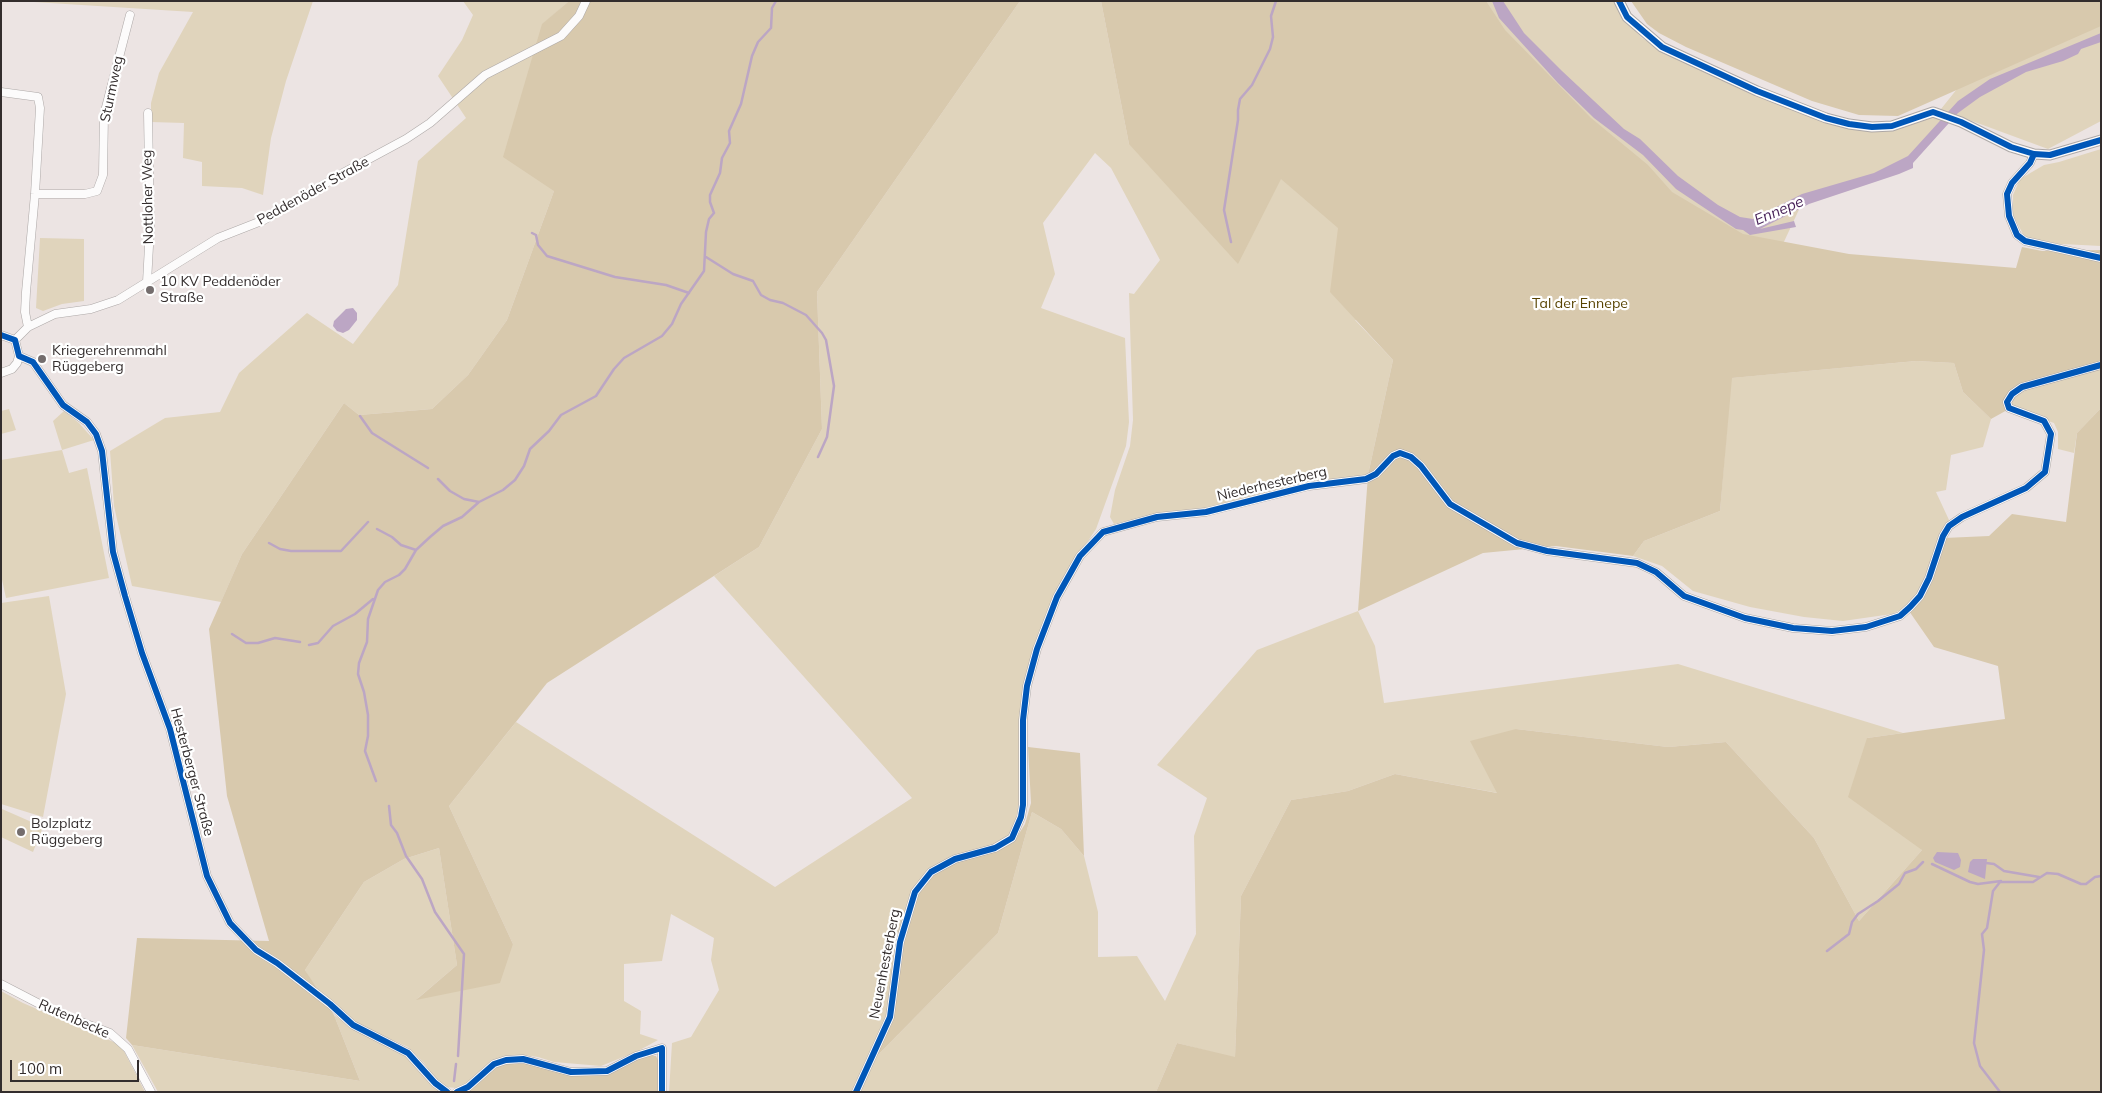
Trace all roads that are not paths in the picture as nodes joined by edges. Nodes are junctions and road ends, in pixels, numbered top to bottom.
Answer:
1 (586, 1) edge
2 (1619, 1) edge
3 (130, 15) dead end
4 (1, 92) edge
5 (148, 113) dead end
6 (2101, 140) edge
7 (2034, 154) junction
8 (35, 194) junction
9 (2101, 258) edge
10 (148, 282) junction
11 (28, 327) junction
12 (1, 335) edge
13 (15, 340) junction
14 (19, 356) junction
15 (2101, 365) edge
16 (1, 374) edge
17 (1103, 532) joint
18 (1, 984) edge
19 (151, 1092) edge
20 (447, 1092) edge
21 (457, 1092) edge
22 (662, 1092) edge
23 (856, 1092) edge

1 - 10 street, Peddenöder Straße
2 - 7 street
3 - 8 street, Sturmweg
4 - 8 street
5 - 10 street, Nottloher Weg
6 - 7 street
7 - 9 street
8 - 11 street
10 - 11 street, Peddenöder Straße
11 - 13 street, Peddenöder Straße
12 - 13 street
13 - 14 street
14 - 16 street
14 - 20 street, Hesterberger Straße
15 - 17 street, Niederhesterberg
17 - 23 street, Neuenhesterberg
18 - 19 street, Rutenbecke
21 - 22 street

